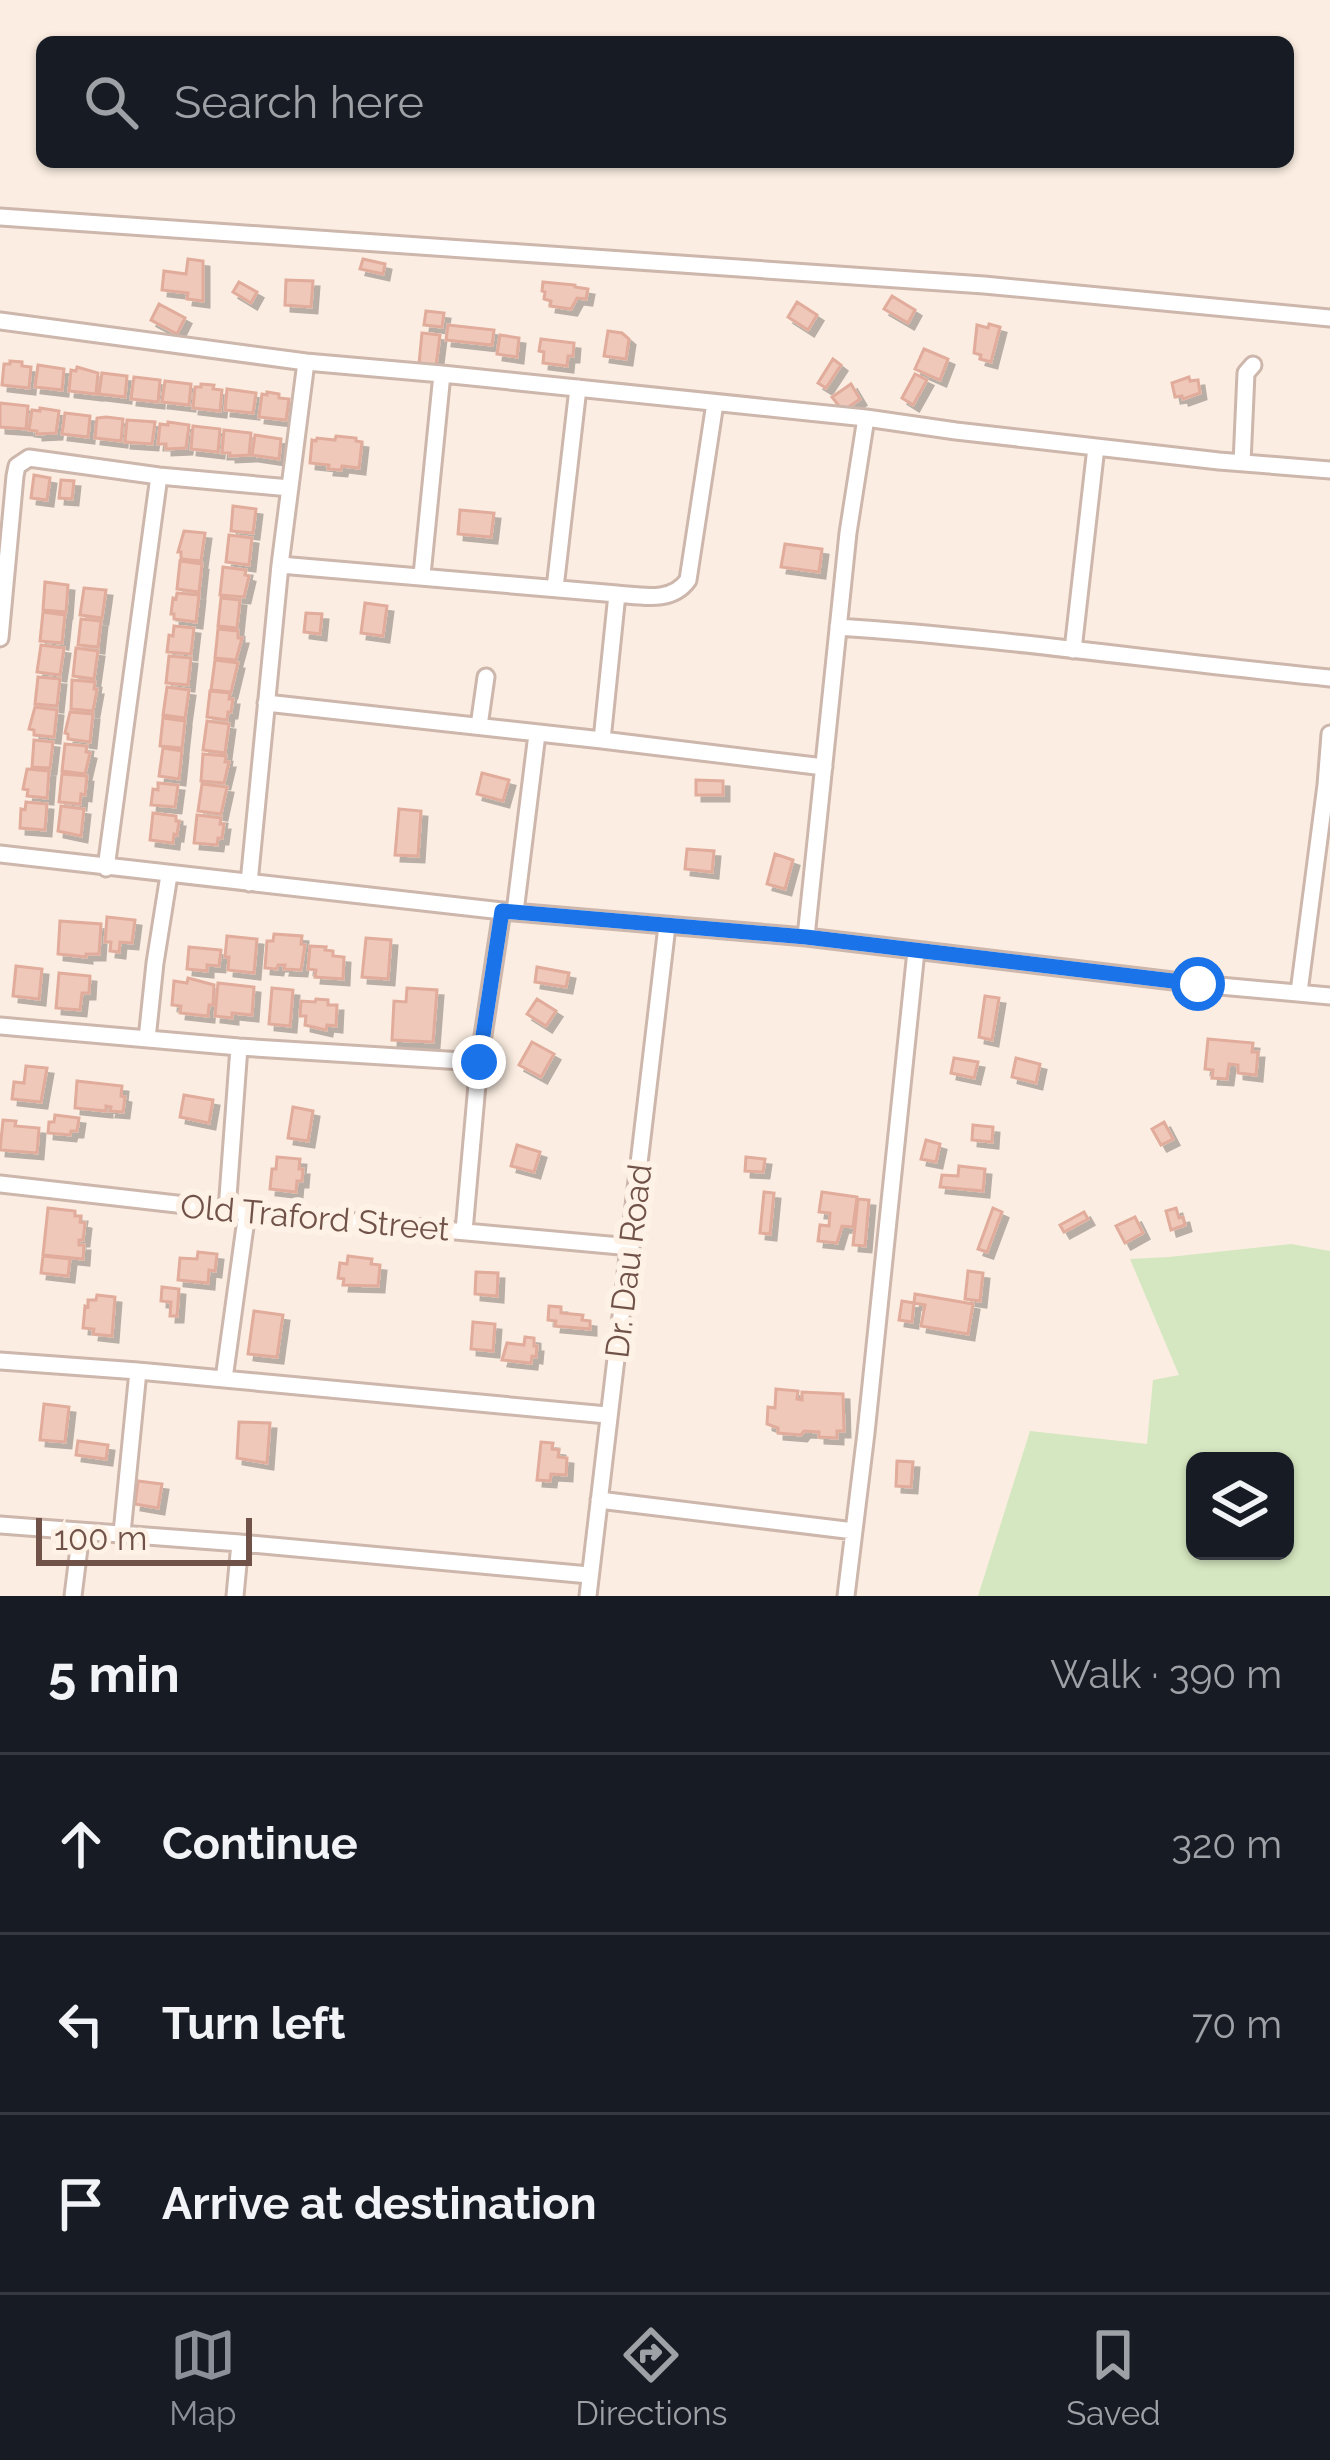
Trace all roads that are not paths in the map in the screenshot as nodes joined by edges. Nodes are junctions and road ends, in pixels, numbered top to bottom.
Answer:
1 (0, 217) edge
2 (1330, 317) edge
3 (0, 321) edge
4 (306, 362) junction
5 (1252, 365) dead end
6 (442, 374) junction
7 (578, 388) junction
8 (715, 404) junction
9 (866, 418) junction
10 (1096, 447) junction
11 (1242, 463) junction
12 (1330, 470) edge
13 (159, 476) junction
14 (290, 488) junction
15 (280, 565) junction
16 (422, 575) junction
17 (555, 588) junction
18 (617, 594) junction
19 (838, 627) junction
20 (0, 638) edge
21 (1073, 650) junction
22 (486, 677) dead end
23 (1330, 678) edge
24 (266, 703) junction
25 (479, 726) junction
26 (537, 734) junction
27 (1330, 734) edge
28 (602, 740) junction
29 (824, 767) junction
30 (1328, 786) edge
31 (0, 854) edge
32 (106, 868) junction
33 (169, 875) junction
34 (249, 883) junction
35 (508, 912) junction
36 (667, 926) junction
37 (806, 937) junction
38 (916, 951) junction
39 (1299, 992) junction
40 (1330, 996) edge
41 (1, 1032) edge
42 (147, 1039) junction
43 (239, 1047) junction
44 (479, 1062) junction
45 (0, 1184) edge
46 (227, 1210) junction
47 (247, 1212) junction
48 (464, 1231) junction
49 (631, 1247) junction
50 (0, 1361) edge
51 (138, 1371) junction
52 (224, 1379) junction
53 (607, 1415) junction
54 (599, 1500) junction
55 (0, 1525) edge
56 (81, 1532) junction
57 (854, 1532) junction
58 (122, 1533) junction
59 (240, 1543) junction
60 (589, 1575) junction
61 (73, 1596) edge
62 (236, 1596) edge
63 (587, 1596) edge
64 (846, 1596) edge

1 - 2 street
3 - 4 street
4 - 6 street
4 - 14 street
5 - 11 street
6 - 7 street
6 - 16 street
7 - 8 street
7 - 17 street
8 - 9 street
8 - 18 street
9 - 10 street
9 - 19 street
10 - 11 street
10 - 21 street
11 - 12 street
13 - 14 street
13 - 20 street
13 - 32 street
14 - 15 street
15 - 16 street
15 - 24 street
16 - 17 street
17 - 18 street
18 - 28 street
19 - 21 street
19 - 29 street
21 - 23 street
22 - 25 street
24 - 25 street
24 - 34 street
25 - 26 street
26 - 28 street
26 - 35 street
27 - 30 street
28 - 29 street
29 - 37 street
30 - 39 street
31 - 32 street
32 - 33 street
33 - 34 street
33 - 42 street
34 - 35 street
35 - 36 street
35 - 44 street
36 - 37 street
36 - 49 street, Dr. Dau Road
37 - 38 street
38 - 39 street
38 - 57 street
39 - 40 street
41 - 42 street
42 - 43 street
43 - 44 street
43 - 46 street
44 - 48 street
45 - 46 street, Old Traford Street
46 - 47 street, Old Traford Street
47 - 48 street, Old Traford Street
47 - 52 street
48 - 49 street, Old Traford Street
49 - 53 street, Dr. Dau Road
50 - 51 street
51 - 52 street
51 - 58 street
52 - 53 street
53 - 54 street, Dr. Dau Road
54 - 57 street
54 - 60 street, Dr. Dau Road
55 - 56 street
56 - 58 street
56 - 61 street
57 - 64 street
58 - 59 street
59 - 60 street
59 - 62 street
60 - 63 street, Dr. Dau Road

